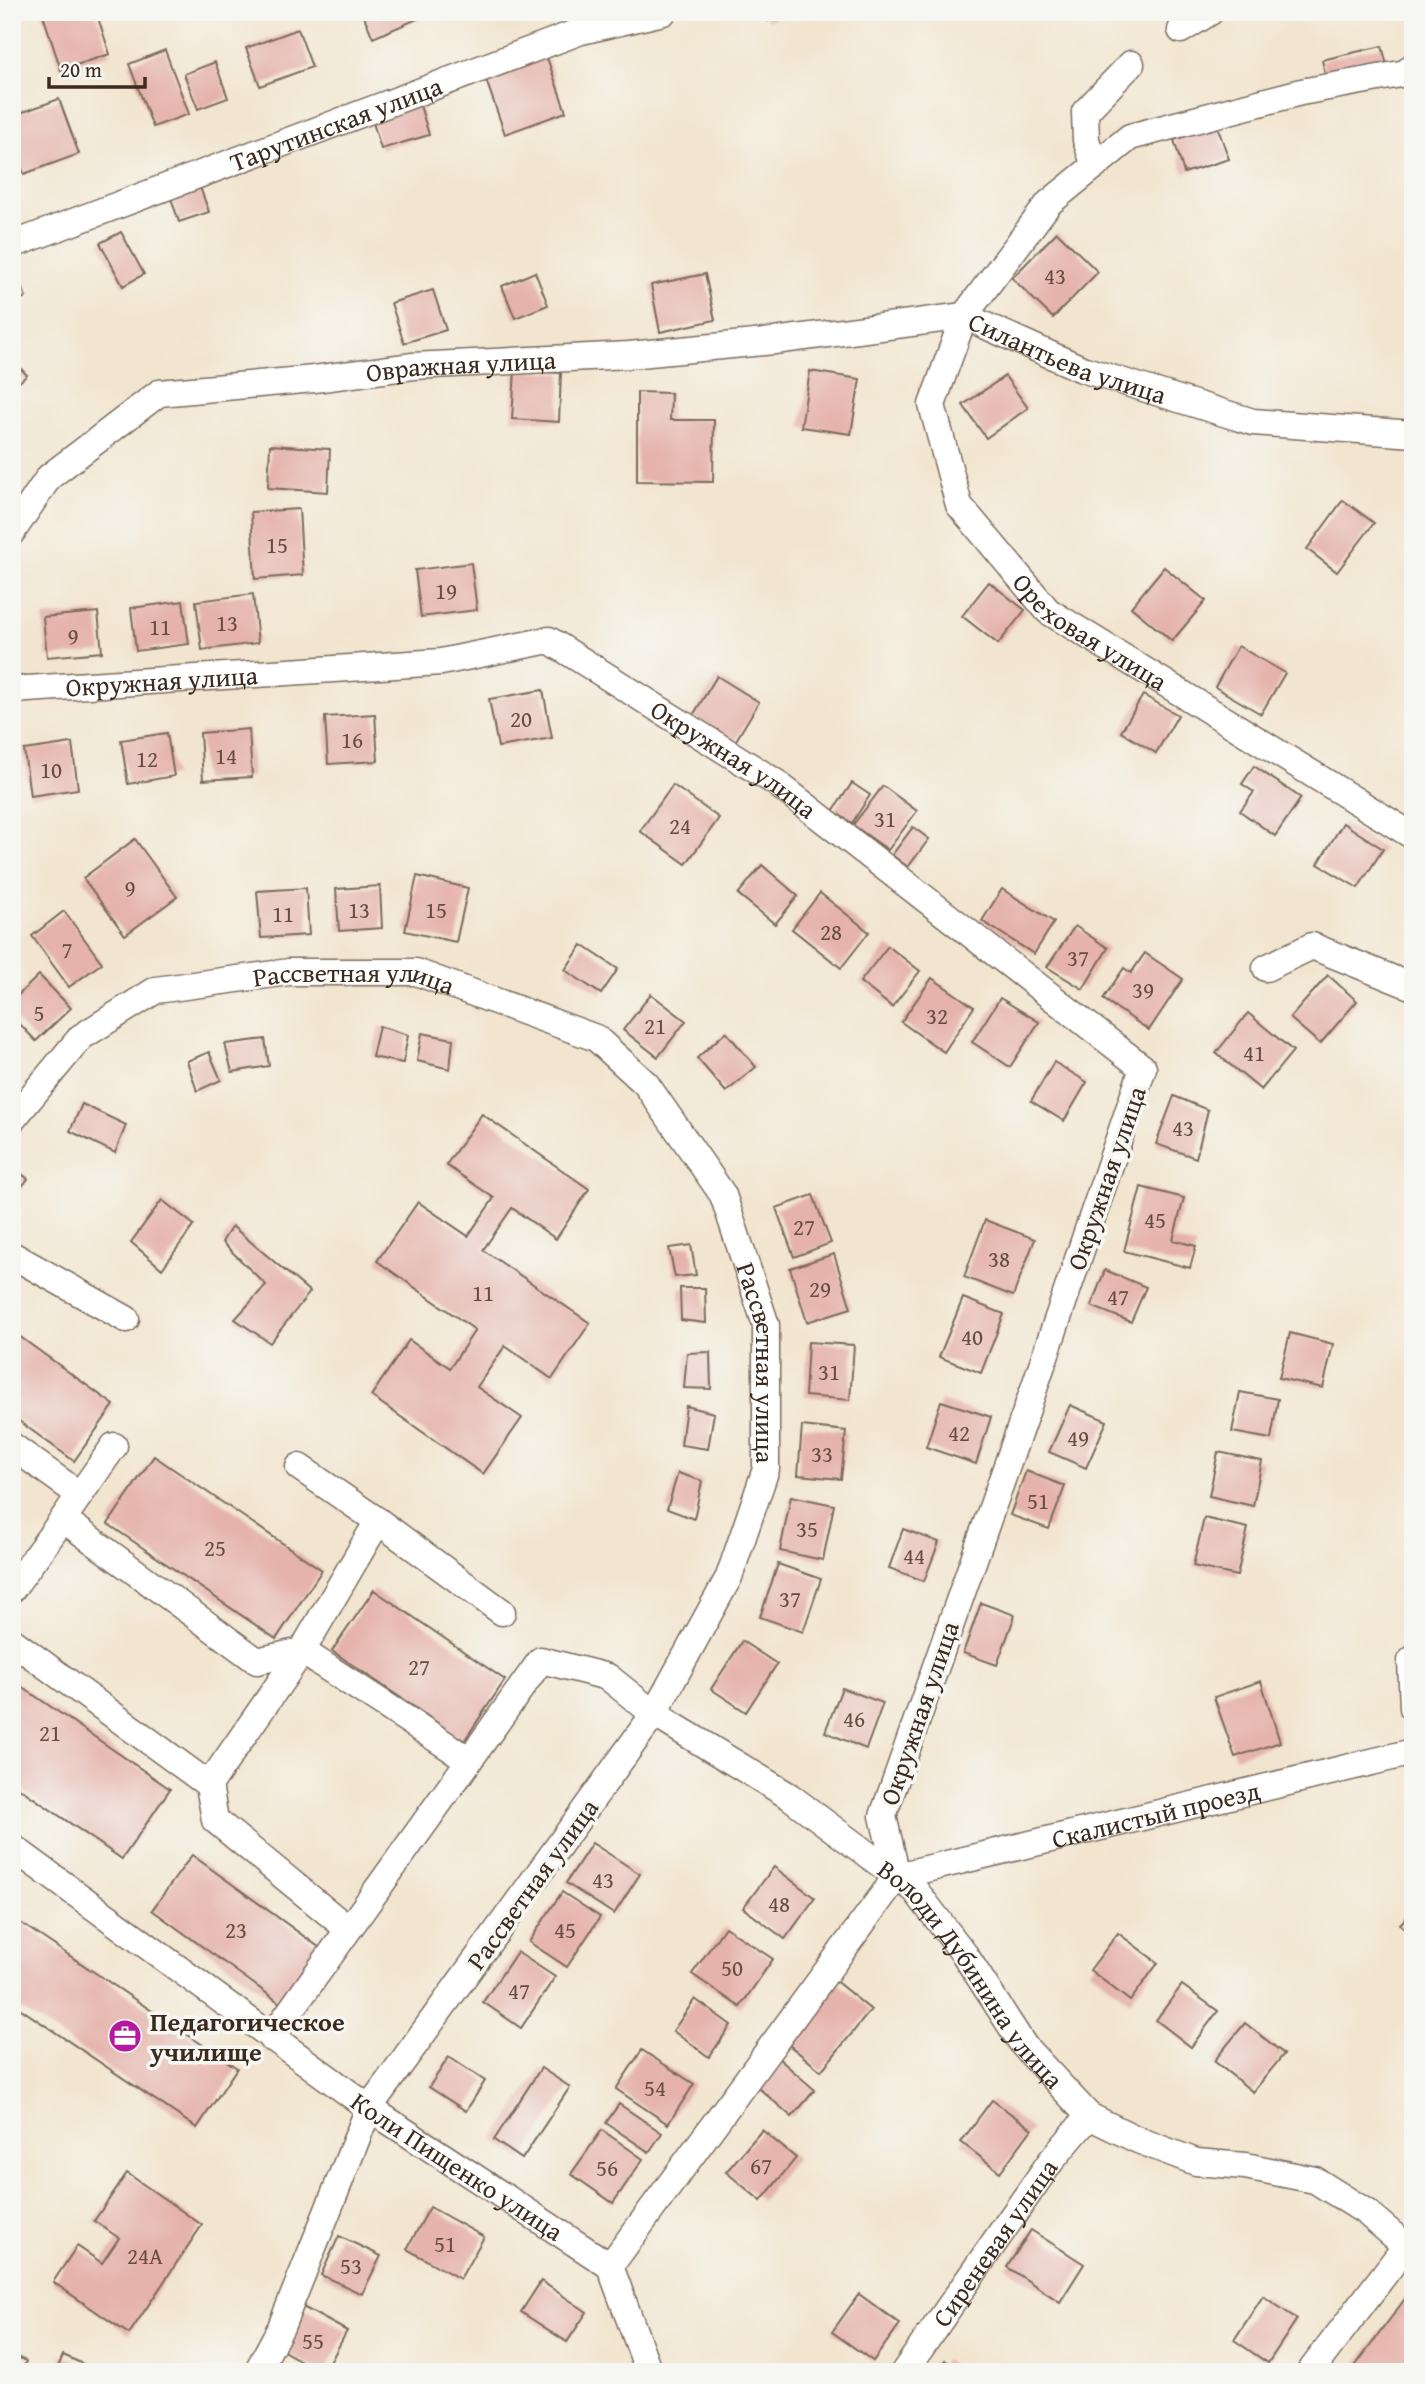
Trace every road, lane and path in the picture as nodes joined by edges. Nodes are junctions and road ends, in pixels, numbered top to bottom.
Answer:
1 (663, 12) edge
2 (1210, 12) edge
3 (1181, 30) dead end
4 (1131, 64) dead end
5 (1413, 66) edge
6 (1095, 166) junction
7 (12, 245) edge
8 (964, 316) junction
9 (1413, 434) edge
10 (12, 532) edge
11 (12, 690) edge
12 (1413, 836) edge
13 (1266, 968) dead end
14 (1413, 987) edge
15 (12, 1120) edge
16 (12, 1255) edge
17 (126, 1319) dead end
18 (12, 1446) edge
19 (114, 1446) dead end
20 (299, 1466) dead end
21 (80, 1495) junction
22 (63, 1519) junction
23 (378, 1521) junction
24 (12, 1589) edge
25 (502, 1612) dead end
26 (12, 1641) edge
27 (302, 1651) junction
28 (1413, 1658) edge
29 (1413, 1707) edge
30 (654, 1714) junction
31 (1413, 1752) edge
32 (469, 1760) junction
33 (209, 1785) junction
34 (12, 1847) edge
35 (897, 1876) junction
36 (348, 1929) junction
37 (271, 2038) junction
38 (369, 2108) junction
39 (1088, 2116) junction
40 (1409, 2248) edge
41 (610, 2266) junction
42 (257, 2372) edge
43 (649, 2372) edge
44 (904, 2372) edge
45 (1310, 2372) edge

1 - 7 street, Тарутинская улица
2 - 3 street
4 - 6 street
5 - 6 street, Силантьева улица
6 - 8 street, Силантьева улица
8 - 9 street, Силантьева улица
8 - 10 street, Овражная улица
8 - 12 street, Ореховая улица
11 - 35 street, Окружная улица
13 - 14 street
15 - 30 street, Рассветная улица
16 - 17 street
18 - 21 street
19 - 21 street
20 - 23 street
21 - 22 street
22 - 24 street
22 - 27 street
23 - 25 street
23 - 27 street
26 - 33 street
27 - 32 street
27 - 33 street
28 - 29 street
30 - 32 street, Володи Дубинина улица
30 - 35 street, Володи Дубинина улица
30 - 38 street, Рассветная улица
31 - 35 street, Скалистый проезд
32 - 36 street
33 - 36 street
34 - 37 street, Коли Пищенко улица
35 - 39 street, Володи Дубинина улица
35 - 41 street
36 - 37 street
37 - 38 street, Коли Пищенко улица
38 - 41 street, Коли Пищенко улица
38 - 42 street, Рассветная улица
39 - 40 street, Володи Дубинина улица
39 - 44 street, Сиреневая улица
40 - 45 street
41 - 43 street

